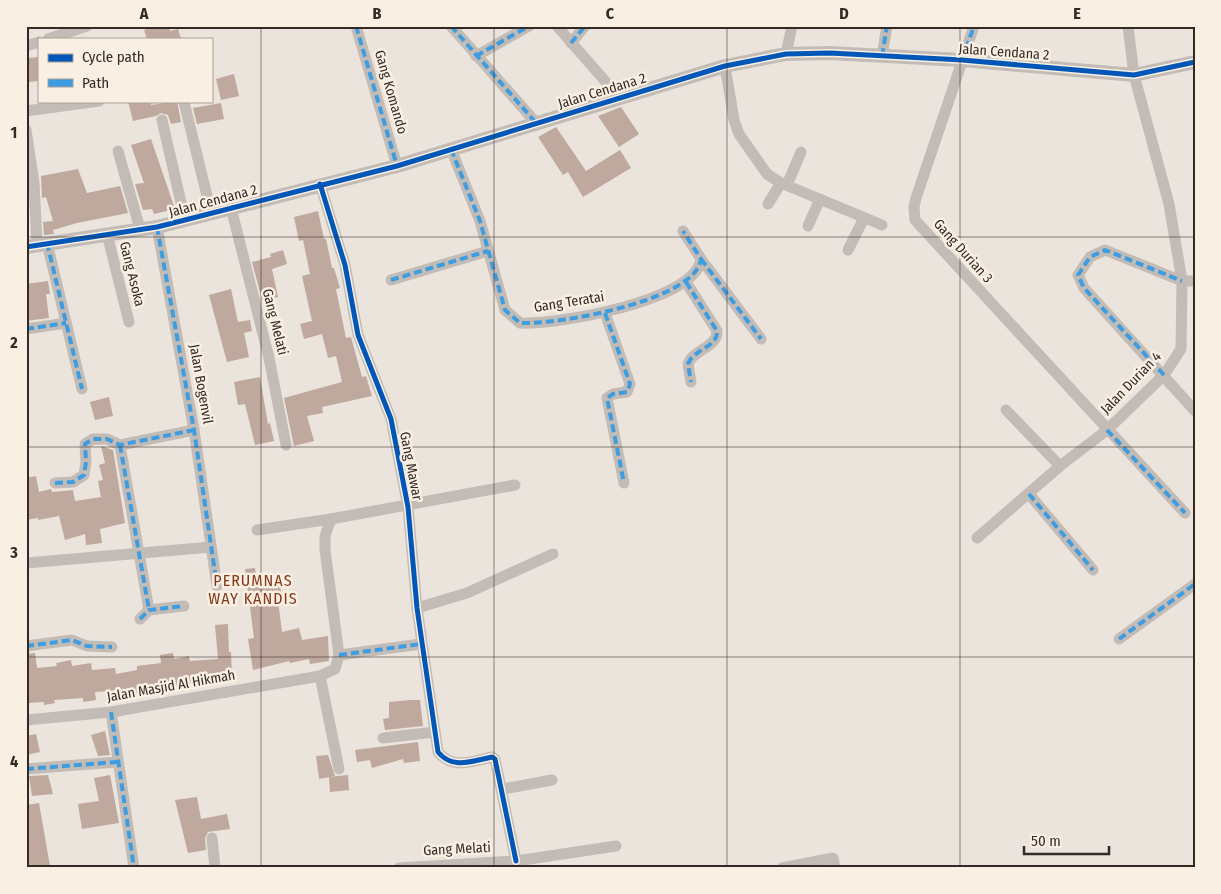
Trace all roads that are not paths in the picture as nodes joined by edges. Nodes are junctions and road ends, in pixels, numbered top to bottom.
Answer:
1 (87, 26) edge
2 (356, 26) edge
3 (450, 26) edge
4 (529, 26) edge
5 (557, 26) edge
6 (585, 26) edge
7 (792, 26) edge
8 (887, 26) edge
9 (974, 26) edge
10 (1127, 27) edge
11 (51, 38) edge
12 (38, 42) edge
13 (571, 43) junction
14 (26, 46) edge
15 (786, 54) junction
16 (476, 56) junction
17 (882, 56) junction
18 (962, 60) junction
19 (1195, 62) edge
20 (725, 66) junction
21 (1134, 74) junction
22 (619, 97) junction
23 (92, 102) edge
24 (184, 102) edge
25 (26, 111) edge
26 (162, 120) dead end
27 (537, 124) junction
28 (26, 130) edge
29 (451, 150) junction
30 (118, 151) dead end
31 (801, 152) dead end
32 (397, 166) junction
33 (320, 184) junction
34 (784, 184) junction
35 (820, 199) junction
36 (768, 204) dead end
37 (231, 208) junction
38 (211, 212) junction
39 (864, 218) junction
40 (185, 220) junction
41 (882, 225) dead end
42 (808, 226) dead end
43 (157, 227) junction
44 (140, 229) junction
45 (683, 231) dead end
46 (107, 234) junction
47 (37, 245) edge
48 (848, 250) dead end
49 (488, 251) junction
50 (701, 259) junction
51 (392, 280) dead end
52 (1182, 281) junction
53 (1195, 281) edge
54 (686, 282) junction
55 (605, 313) junction
56 (129, 322) dead end
57 (66, 323) junction
58 (26, 328) edge
59 (761, 339) dead end
60 (1164, 375) junction
61 (691, 382) dead end
62 (82, 389) dead end
63 (1006, 410) dead end
64 (1195, 411) edge
65 (194, 430) junction
66 (1107, 430) junction
67 (120, 445) junction
68 (286, 445) dead end
69 (1060, 466) junction
70 (56, 483) dead end
71 (624, 483) dead end
72 (515, 485) dead end
73 (1029, 494) junction
74 (408, 507) junction
75 (1185, 514) dead end
76 (331, 519) junction
77 (257, 530) dead end
78 (977, 538) dead end
79 (211, 548) junction
80 (140, 554) junction
81 (553, 554) dead end
82 (26, 563) edge
83 (1093, 570) dead end
84 (1195, 584) edge
85 (217, 586) dead end
86 (184, 606) dead end
87 (417, 608) junction
88 (149, 610) junction
89 (140, 619) dead end
90 (1119, 639) dead end
91 (422, 644) junction
92 (26, 646) edge
93 (112, 647) dead end
94 (339, 655) junction
95 (320, 676) junction
96 (111, 712) junction
97 (26, 720) edge
98 (436, 732) junction
99 (383, 738) dead end
100 (117, 762) junction
101 (26, 769) edge
102 (339, 769) dead end
103 (552, 780) dead end
104 (503, 790) junction
105 (212, 838) dead end
106 (616, 846) dead end
107 (516, 861) junction
108 (481, 865) edge
109 (134, 868) edge
110 (214, 868) edge
111 (399, 868) edge
112 (782, 868) edge
113 (835, 868) edge

1 - 11 street
2 - 32 street, Gang Komando
3 - 16 street
4 - 16 street
5 - 13 street
6 - 13 street
7 - 15 street
8 - 17 street
9 - 18 street, Gang Durian 3
10 - 21 street, Jalan Durian 4
12 - 14 street
13 - 22 street
15 - 17 street, Jalan Cendana 2
15 - 20 street, Jalan Cendana 2
16 - 27 street
17 - 18 street, Jalan Cendana 2
18 - 21 street, Jalan Cendana 2
18 - 66 street, Gang Durian 3
19 - 21 street, Jalan Cendana 2
20 - 22 street, Jalan Cendana 2
20 - 34 street
21 - 52 street, Jalan Durian 4
22 - 27 street, Jalan Cendana 2
23 - 25 street
24 - 38 street
26 - 40 street
27 - 29 street, Jalan Cendana 2
28 - 47 street
29 - 32 street, Jalan Cendana 2
29 - 49 street, Gang Teratai
30 - 44 street
31 - 34 street
32 - 33 street, Jalan Cendana 2
33 - 37 street, Jalan Cendana 2
33 - 74 street, Gang Mawar
34 - 35 street
34 - 36 street
35 - 39 street
35 - 42 street
37 - 38 street, Jalan Cendana 2
37 - 68 street, Gang Melati
38 - 40 street, Jalan Cendana 2
39 - 41 street
39 - 48 street
40 - 43 street, Jalan Cendana 2
43 - 44 street, Jalan Cendana 2
43 - 65 street, Jalan Bogenvil
44 - 46 street, Jalan Cendana 2
45 - 50 street
46 - 47 street, Jalan Cendana 2
46 - 56 street, Gang Asoka
47 - 57 street
49 - 51 street
49 - 55 street, Gang Teratai
50 - 54 street, Gang Teratai
50 - 59 street
52 - 53 street
52 - 60 street, Jalan Durian 4
52 - 60 street
54 - 55 street, Gang Teratai
54 - 61 street
55 - 71 street
57 - 58 street
57 - 62 street
60 - 64 street
60 - 66 street, Jalan Durian 4
63 - 69 street
65 - 67 street
65 - 79 street, Jalan Bogenvil
66 - 69 street, Jalan Durian 4
66 - 75 street, Gang Durian 3
67 - 70 street
67 - 80 street
69 - 73 street, Jalan Durian 4
72 - 74 street
73 - 78 street, Jalan Durian 4
73 - 83 street
74 - 76 street
74 - 87 street, Gang Mawar
76 - 77 street
76 - 94 street
79 - 80 street
79 - 85 street, Jalan Bogenvil
80 - 82 street
80 - 88 street
81 - 87 street
84 - 90 street
86 - 88 street
87 - 91 street, Gang Mawar
88 - 89 street
91 - 94 street
91 - 98 street, Gang Mawar
92 - 93 street
94 - 95 street
95 - 96 street, Jalan Masjid Al Hikmah
95 - 102 street
96 - 97 street, Jalan Masjid Al Hikmah
96 - 100 street
98 - 99 street
98 - 104 street, Gang Mawar
100 - 101 street
100 - 109 street
103 - 104 street
104 - 107 street
105 - 110 street
106 - 107 street, Gang Melati
107 - 108 street, Gang Melati
108 - 111 street, Gang Melati
112 - 113 street

